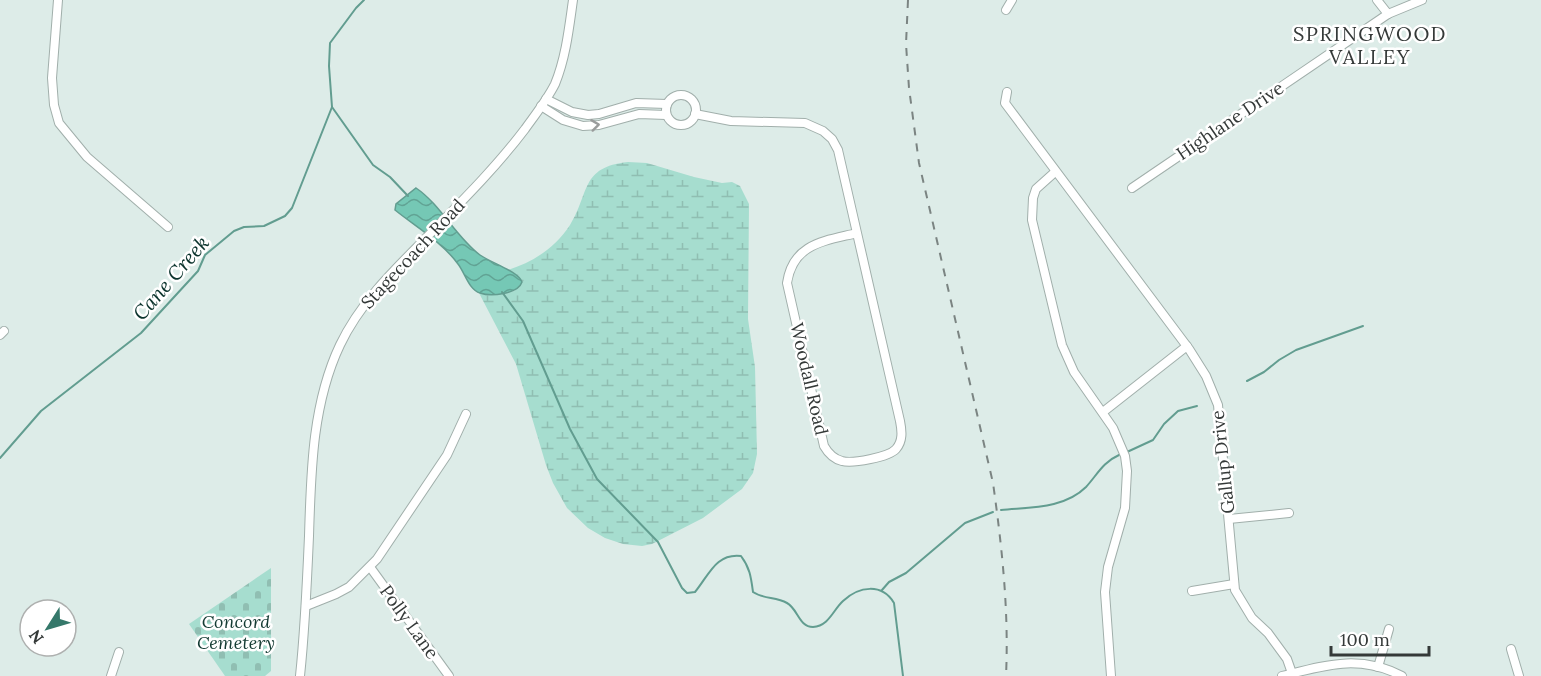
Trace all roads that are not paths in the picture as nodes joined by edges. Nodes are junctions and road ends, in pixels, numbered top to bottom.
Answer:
1 (58, 0) edge
2 (573, 0) edge
3 (1012, 0) edge
4 (1377, 0) edge
5 (1422, 0) edge
6 (1006, 10) dead end
7 (1388, 14) junction
8 (1006, 92) dead end
9 (546, 99) junction
10 (667, 104) junction
11 (541, 106) junction
12 (696, 114) junction
13 (666, 115) junction
14 (1055, 172) junction
15 (1131, 188) dead end
16 (168, 227) dead end
17 (857, 233) junction
18 (1187, 346) junction
19 (1103, 412) junction
20 (466, 414) dead end
21 (1289, 513) dead end
22 (1229, 519) junction
23 (370, 567) junction
24 (1234, 584) junction
25 (1192, 591) dead end
26 (306, 606) junction
27 (1389, 630) dead end
28 (1511, 649) dead end
29 (119, 652) dead end
30 (1378, 667) junction
31 (1293, 675) edge
32 (111, 676) edge
33 (300, 676) edge
34 (449, 676) edge
35 (1111, 676) edge
36 (1282, 676) edge
37 (1402, 676) edge
38 (1519, 676) edge

1 - 16 street
2 - 9 street, Stagecoach Road
3 - 6 street
4 - 7 street
5 - 7 street, Highlane Drive
7 - 15 street, Highlane Drive
8 - 14 street, Gallup Drive
9 - 10 street
9 - 11 street, Stagecoach Road
10 - 12 street
10 - 13 street
11 -> 13 street
11 - 26 street, Stagecoach Road
12 - 13 street
12 - 17 street, Woodall Road
14 - 18 street, Gallup Drive
14 - 19 street
17 - 17 street, Woodall Road
18 - 19 street
18 - 22 street, Gallup Drive
19 - 35 street
20 - 23 street
21 - 22 street
22 - 24 street, Gallup Drive
23 - 26 street
23 - 34 street, Polly Lane
24 - 25 street
24 - 31 street, Gallup Drive
26 - 33 street, Stagecoach Road
27 - 30 street
28 - 38 street
29 - 32 street
30 - 31 street
30 - 37 street
31 - 36 street

